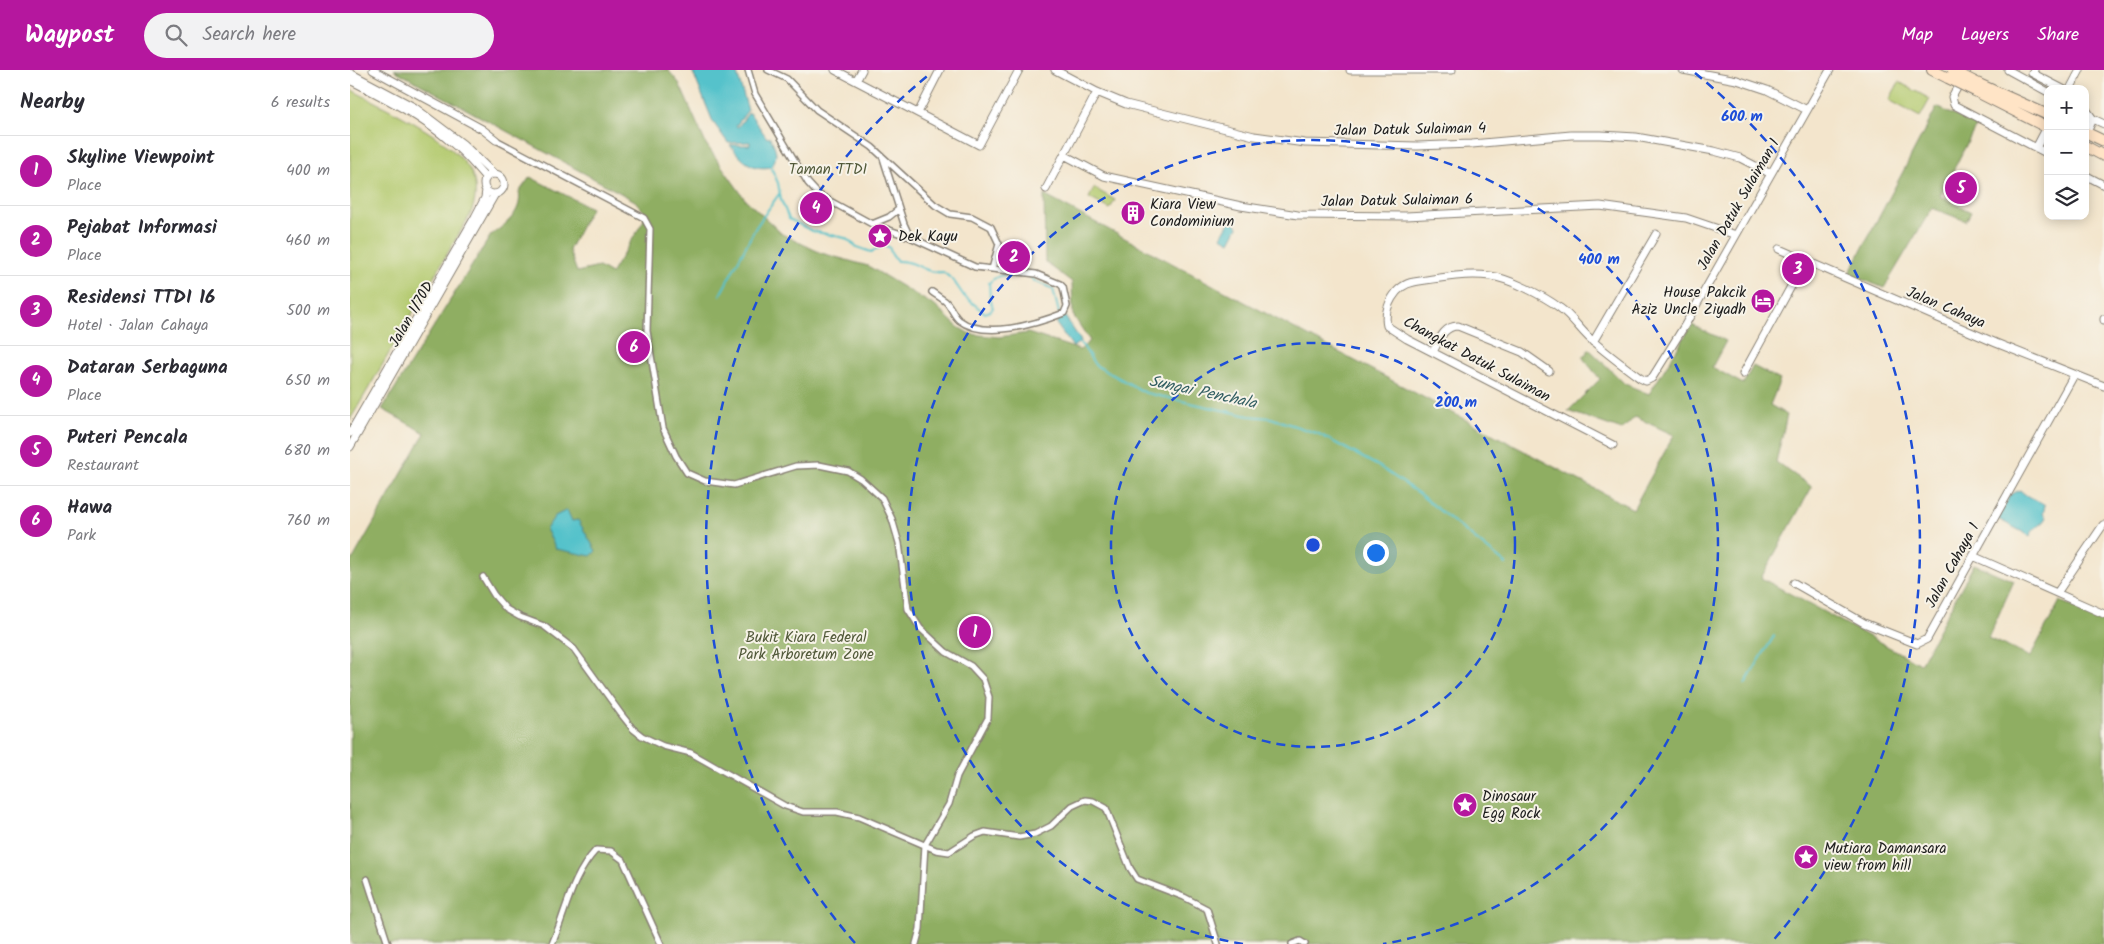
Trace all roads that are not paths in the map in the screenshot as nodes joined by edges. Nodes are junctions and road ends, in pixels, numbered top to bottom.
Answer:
1 (373, 70) edge
2 (748, 70) edge
3 (768, 70) edge
4 (835, 70) edge
5 (862, 70) edge
6 (940, 70) edge
7 (1019, 70) edge
8 (1056, 70) edge
9 (1350, 70) edge
10 (1452, 70) edge
11 (1683, 70) edge
12 (1830, 70) edge
13 (1932, 70) edge
14 (1967, 70) edge
15 (2008, 70) edge
16 (2034, 70) edge
17 (2080, 70) edge
18 (350, 73) edge
19 (1951, 73) edge
20 (350, 80) edge
21 (856, 81) junction
22 (2055, 85) edge
23 (2072, 85) edge
24 (1977, 88) junction
25 (2044, 90) edge
26 (1097, 92) junction
27 (1807, 110) junction
28 (918, 113) junction
29 (2044, 113) edge
30 (2089, 114) edge
31 (2089, 117) edge
32 (2092, 119) junction
33 (2104, 124) edge
34 (2044, 126) edge
35 (2047, 130) edge
36 (2087, 130) edge
37 (2089, 134) edge
38 (496, 140) joint
39 (2104, 141) edge
40 (2036, 148) junction
41 (2089, 148) edge
42 (2044, 152) edge
43 (1064, 155) junction
44 (2104, 156) edge
45 (883, 157) junction
46 (494, 174) junction
47 (1771, 174) junction
48 (2089, 177) edge
49 (486, 178) junction
50 (2104, 185) edge
51 (1046, 189) dead end
52 (486, 190) junction
53 (495, 194) junction
54 (899, 208) junction
55 (872, 224) junction
56 (1656, 234) dead end
57 (1736, 235) junction
58 (910, 238) junction
59 (1779, 250) dead end
60 (1805, 261) junction
61 (992, 270) junction
62 (932, 292) dead end
63 (1685, 325) joint
64 (1593, 342) junction
65 (1432, 352) junction
66 (1549, 372) dead end
67 (1743, 374) dead end
68 (2074, 375) junction
69 (2104, 386) edge
70 (350, 433) edge
71 (1612, 445) dead end
72 (350, 447) edge
73 (2103, 525) edge
74 (1973, 556) junction
75 (483, 577) dead end
76 (1794, 583) dead end
77 (2057, 593) junction
78 (2104, 614) edge
79 (925, 845) junction
80 (367, 879) dead end
81 (388, 944) edge
82 (552, 944) edge
83 (661, 944) edge
84 (916, 944) edge
85 (1218, 944) edge
86 (1292, 944) edge
87 (1305, 944) edge

1 - 38 street
2 - 55 street
3 - 45 street
4 - 21 street
5 - 21 street
6 - 28 street
7 - 28 street
8 - 26 street, Jalan Datuk Sulaiman 4
9 - 10 street
11 - 27 street
12 - 27 street, Jalan Datuk Sulaiman 1
13 - 19 main road
14 - 40 street
15 - 25 street
16 - 22 street
17 - 23 street
18 - 46 street
19 - 24 main road, bridge
20 - 49 street
21 - 28 street
24 - 29 main road
24 - 34 main road
26 - 43 street
26 - 47 street, Jalan Datuk Sulaiman 4
27 - 47 street, Jalan Datuk Sulaiman 1
30 - 32 street
31 - 32 street
32 - 33 street
32 - 36 street
35 - 40 street
37 - 39 main road
38 - 79 street
40 - 42 street
41 - 44 main road
43 - 51 street
43 - 57 street, Jalan Datuk Sulaiman 6
45 - 54 street
45 - 61 street
46 - 49 street
46 - 53 street
47 - 57 street, Jalan Datuk Sulaiman 1
48 - 50 street
49 - 52 street
52 - 53 street
52 - 70 street, Jalan 1/70D
53 - 72 street, Jalan 1/70D
54 - 55 street
54 - 58 street
55 - 58 street
56 - 64 street
57 - 63 street, Jalan Datuk Sulaiman 1
58 - 61 street
59 - 60 street, Jalan Cahaya
60 - 67 street
60 - 68 street, Jalan Cahaya
61 - 62 street
63 - 64 street, Changkat Datuk Sulaiman
64 - 65 street, Changkat Datuk Sulaiman
65 - 66 street
65 - 71 street, Changkat Datuk Sulaiman
68 - 69 street, Jalan Cahaya
68 - 74 street, Jalan Cahaya 1
73 - 77 street
74 - 76 street, Jalan Cahaya 1
74 - 77 street
75 - 79 street
77 - 78 street
79 - 84 street
79 - 85 street
80 - 81 street
82 - 83 street
86 - 87 street

